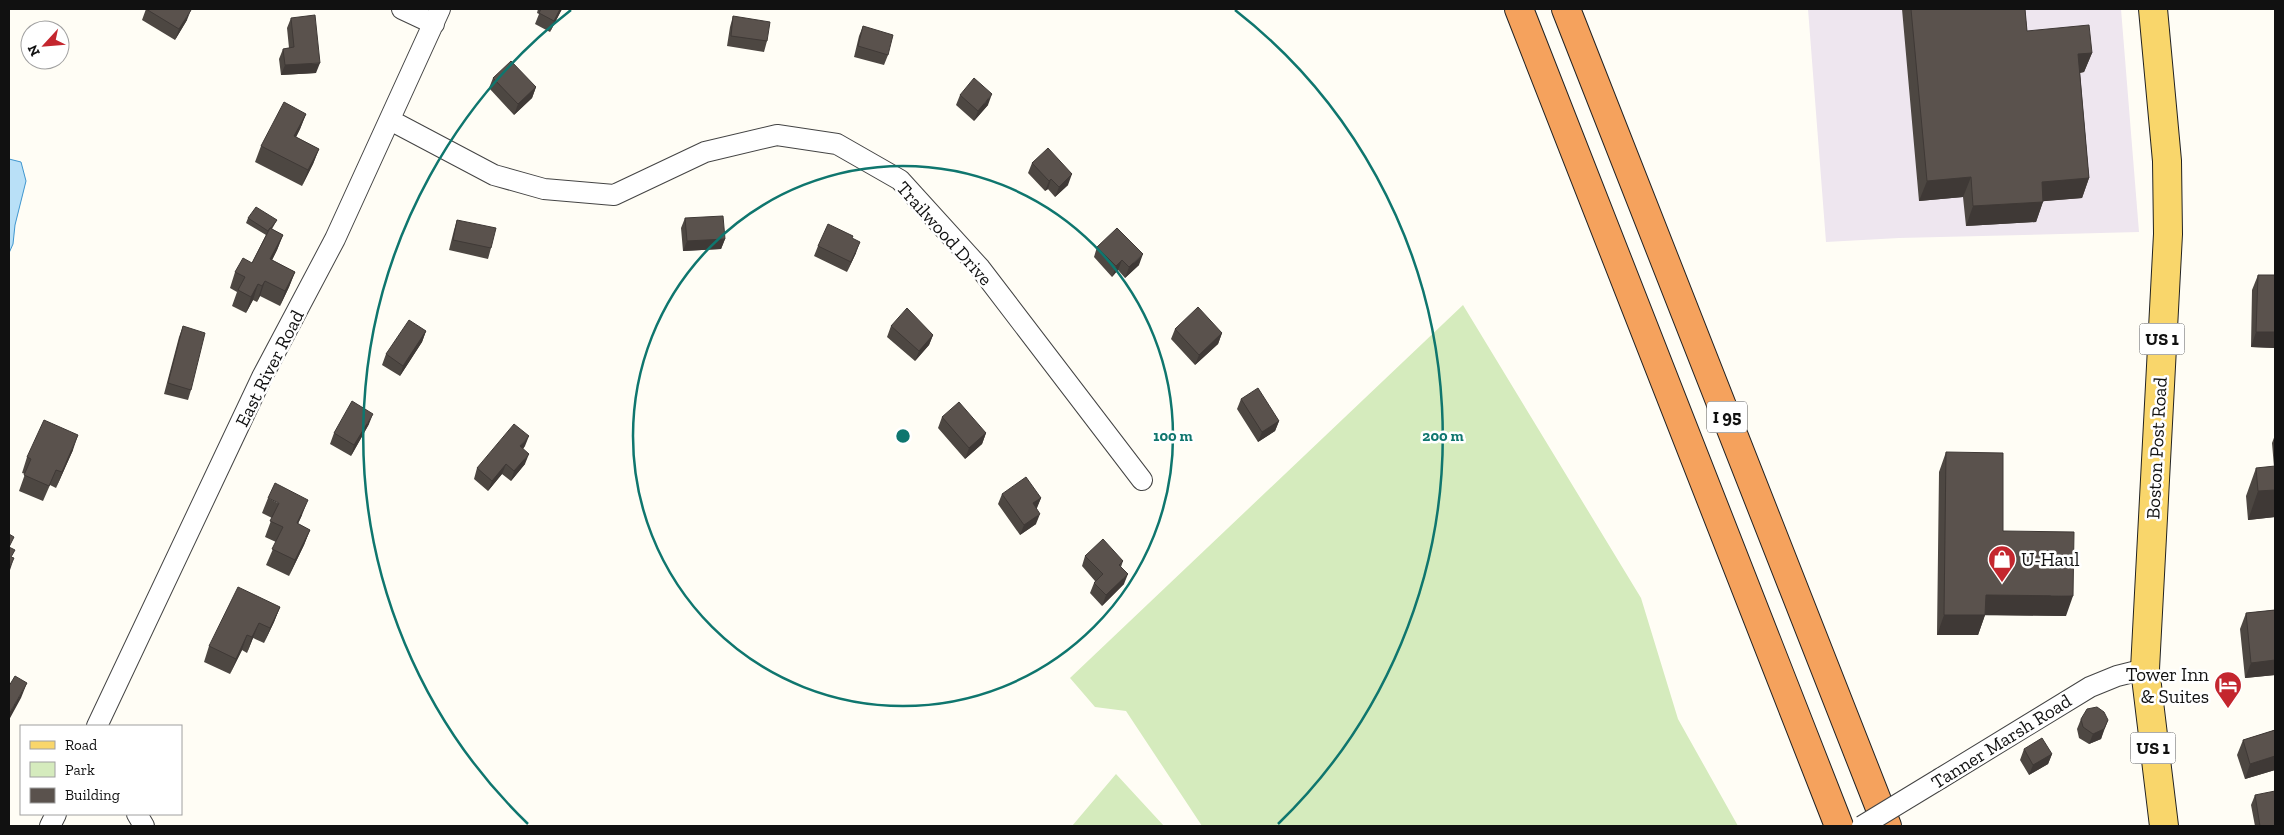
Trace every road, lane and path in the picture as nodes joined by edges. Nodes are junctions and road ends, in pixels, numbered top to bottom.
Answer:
1 (402, 9) edge
2 (1519, 9) edge
3 (1566, 9) edge
4 (2153, 9) edge
5 (437, 16) edge
6 (390, 120) junction
7 (1142, 480) dead end
8 (2145, 669) junction
9 (97, 725) edge
10 (138, 815) edge
11 (144, 826) edge
12 (1839, 826) edge
13 (1862, 826) edge
14 (1887, 826) edge
15 (2164, 826) edge

1 - 5 street
2 - 12 highway, I 95
3 - 14 highway, I 95
4 - 8 main road, Boston Post Road / US 1
5 - 6 street, East River Road
6 - 7 street, Trailwood Drive
6 - 9 street, East River Road
8 - 13 street, Tanner Marsh Road, bridge
8 - 15 main road, Boston Post Road / US 1
10 - 11 street

